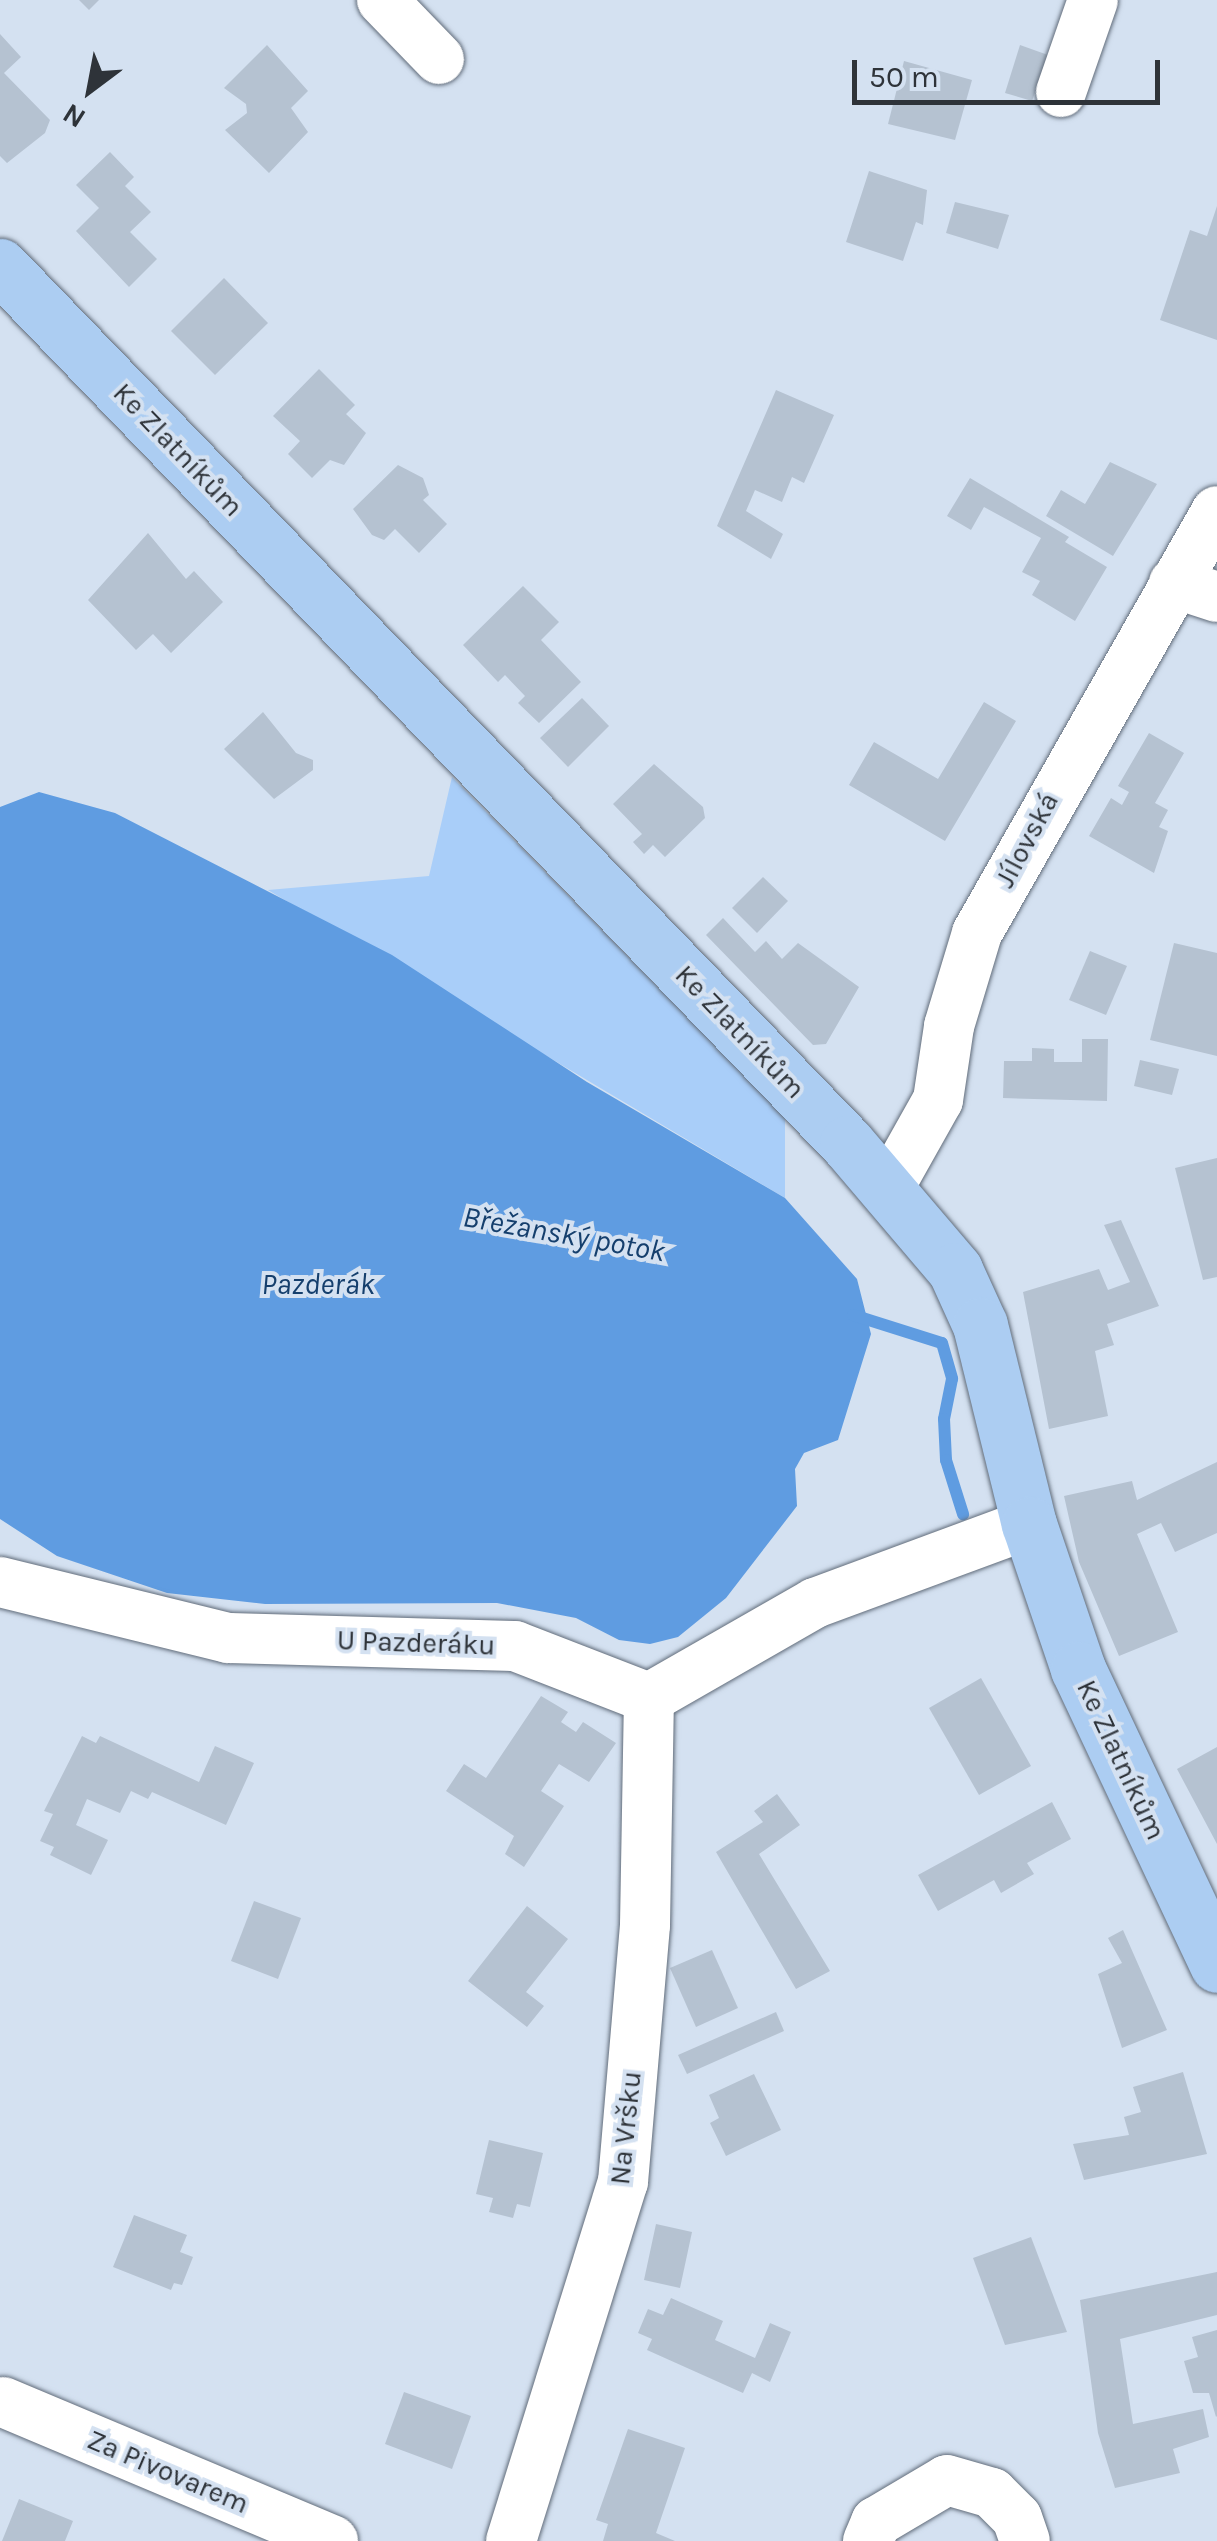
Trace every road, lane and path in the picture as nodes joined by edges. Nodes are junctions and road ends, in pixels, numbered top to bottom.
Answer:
1 (382, 0) edge
2 (1093, 0) edge
3 (439, 58) dead end
4 (1061, 92) dead end
5 (0, 266) edge
6 (1217, 512) edge
7 (1196, 590) edge
8 (888, 1188) junction
9 (1029, 1524) junction
10 (0, 1582) edge
11 (648, 1698) junction
12 (1217, 1965) edge
13 (2, 2402) dead end
14 (332, 2541) edge
15 (511, 2541) edge
16 (868, 2541) edge
17 (1026, 2541) edge

1 - 3 street
2 - 4 street
5 - 8 main road, Ke Zlatníkům
6 - 7 street, Jílovská
7 - 8 street, Jílovská
8 - 9 main road, Ke Zlatníkům
9 - 11 street
9 - 12 main road, Ke Zlatníkům
10 - 11 street, U Pazderáku
11 - 15 street, Na Vršku
13 - 14 street, Za Pivovarem
16 - 17 street

